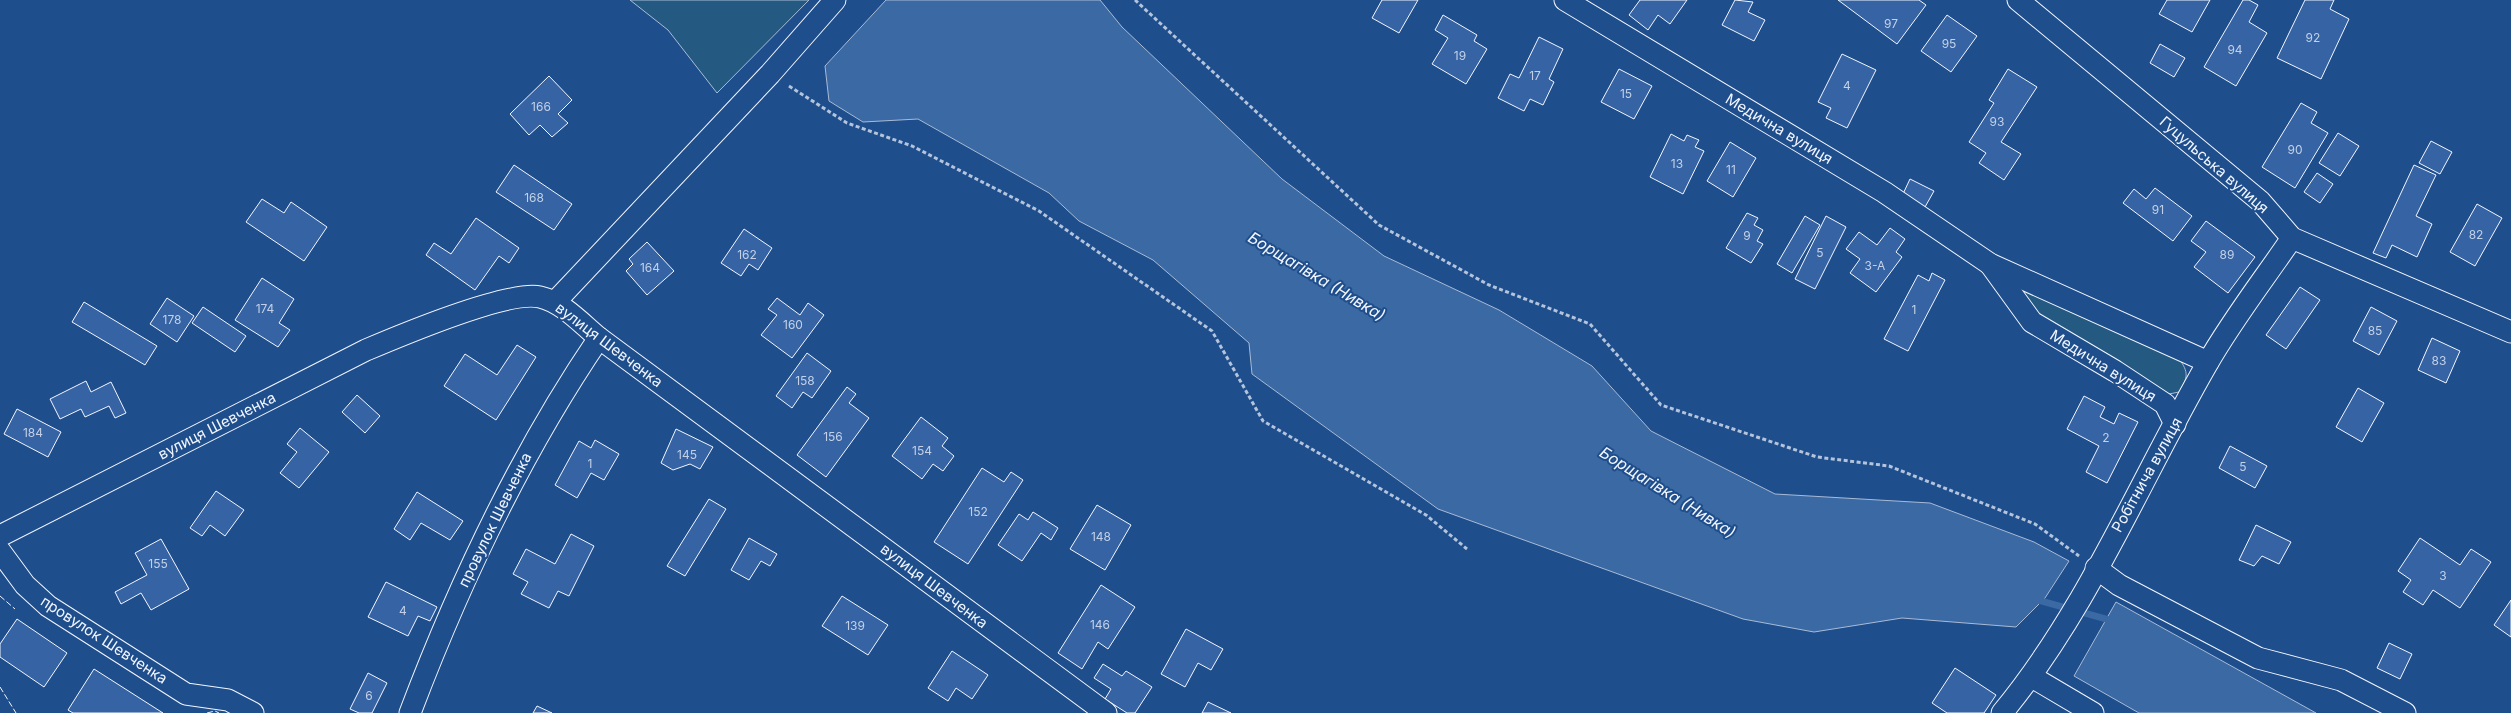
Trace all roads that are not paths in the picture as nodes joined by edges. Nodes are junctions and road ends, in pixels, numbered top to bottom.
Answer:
1 (835, 0) edge
2 (1565, 0) edge
3 (2018, 0) edge
4 (2292, 238) junction
5 (1990, 264) junction
6 (555, 302) junction
7 (2511, 332) edge
8 (599, 338) junction
9 (2208, 362) junction
10 (2175, 424) junction
11 (0, 536) edge
12 (0, 551) edge
13 (2096, 568) junction
14 (2032, 677) junction
15 (253, 713) edge
16 (410, 713) edge
17 (1106, 713) edge
18 (2002, 713) edge
19 (2093, 713) edge
20 (2406, 713) edge

1 - 6 street
2 - 5 street, Медична вулиця
3 - 4 street, Гуцульська вулиця
4 - 7 street, Гуцульська вулиця
4 - 9 street, Робітнича вулиця
5 - 9 street, Медична вулиця
5 - 10 street, Медична вулиця
6 - 8 street, вулиця Шевченка
6 - 11 street, вулиця Шевченка
8 - 16 street, провулок Шевченка
8 - 17 street, вулиця Шевченка
9 - 10 street, Робітнича вулиця
10 - 13 street, Робітнича вулиця
12 - 15 street, провулок Шевченка
13 - 14 street, Робітнича вулиця
13 - 20 street
14 - 18 street, Робітнича вулиця
14 - 19 street

